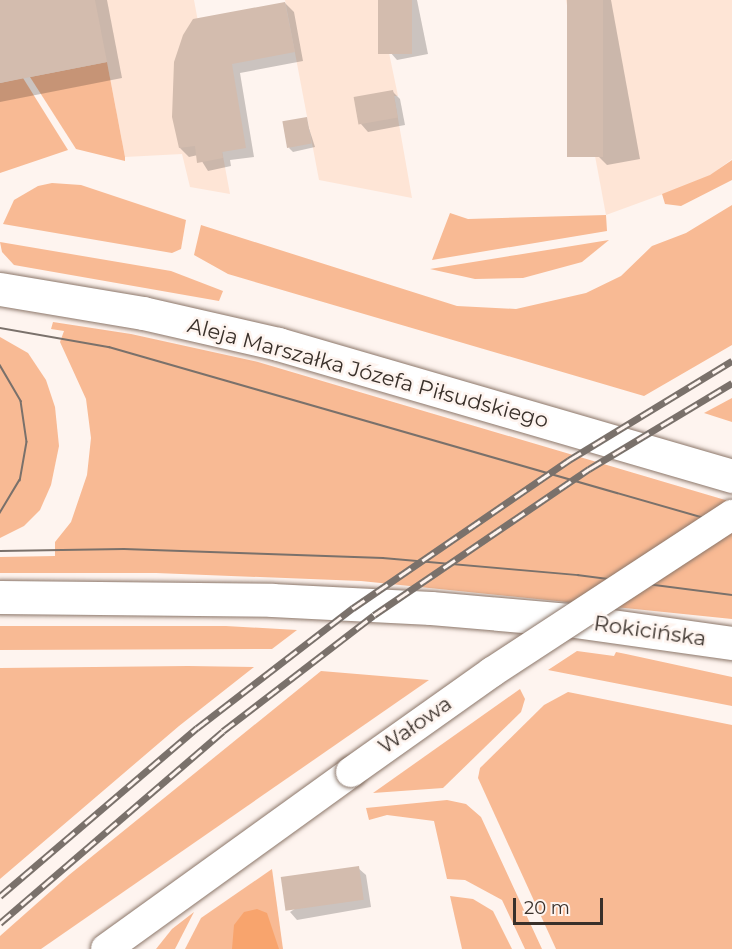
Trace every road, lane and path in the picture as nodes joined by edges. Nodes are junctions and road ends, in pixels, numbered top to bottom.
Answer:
1 (0, 289) edge
2 (732, 476) edge
3 (732, 514) edge
4 (0, 597) edge
5 (732, 643) edge
6 (106, 949) edge

1 - 2 main road, Aleja Marszałka Józefa Piłsudskiego
3 - 6 street, Wałowa, bridge
4 - 5 main road, Rokicińska

